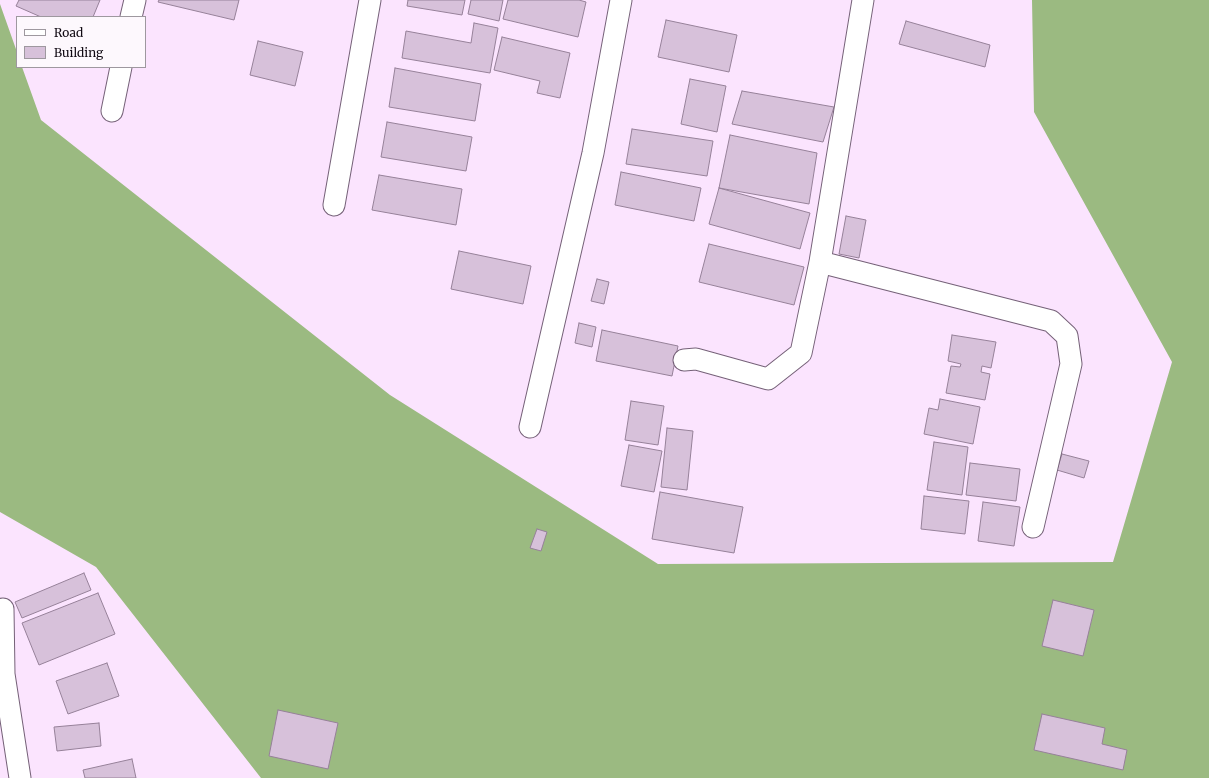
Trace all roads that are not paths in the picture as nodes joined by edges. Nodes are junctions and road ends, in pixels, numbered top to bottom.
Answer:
1 (135, 0) edge
2 (370, 0) edge
3 (621, 0) edge
4 (863, 0) edge
5 (131, 16) edge
6 (121, 68) edge
7 (112, 111) dead end
8 (334, 205) dead end
9 (820, 262) junction
10 (684, 360) dead end
11 (530, 427) dead end
12 (1033, 527) dead end
13 (3, 609) dead end
14 (2, 674) edge
15 (20, 778) edge

1 - 5 street
2 - 8 street
3 - 11 street
4 - 9 street
6 - 7 street
9 - 10 street
9 - 12 street
13 - 14 street
14 - 15 street

